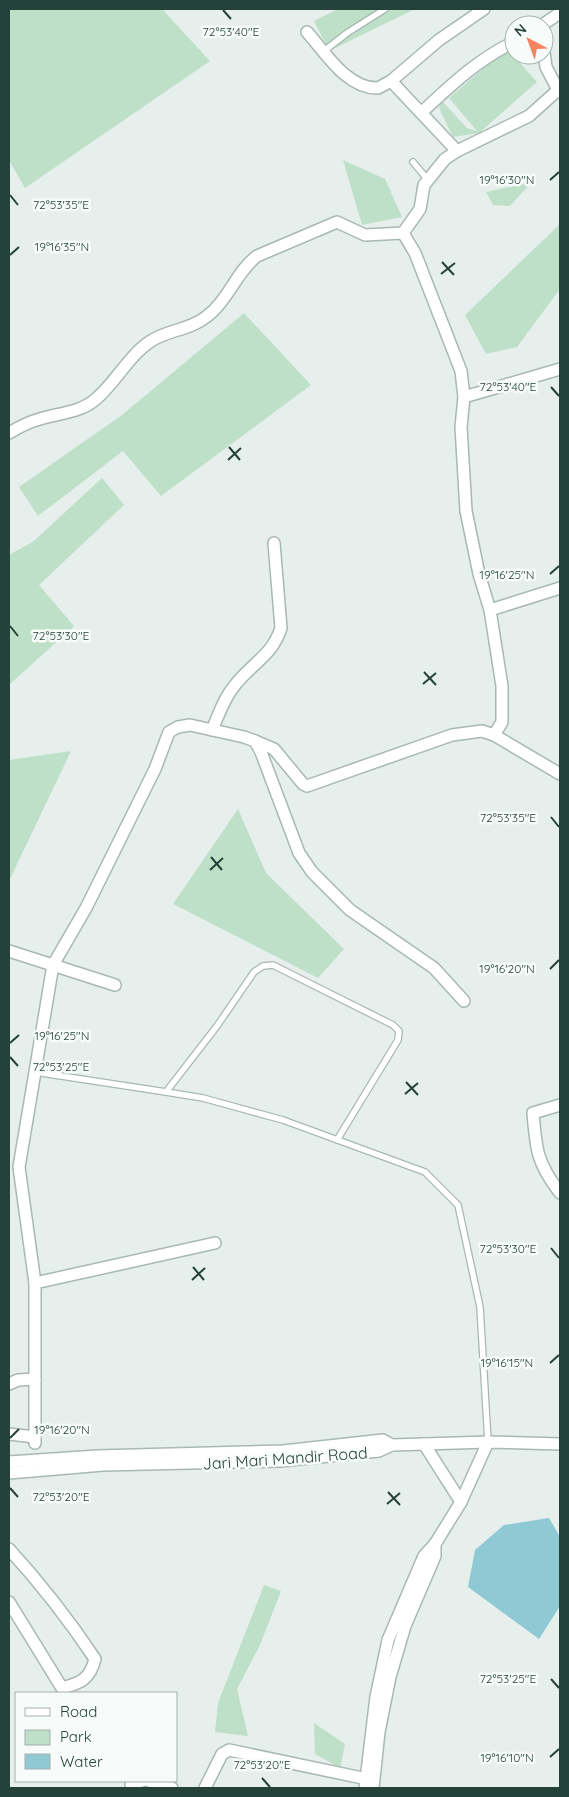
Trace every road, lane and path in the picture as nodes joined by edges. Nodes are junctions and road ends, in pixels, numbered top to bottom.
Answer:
1 (385, 9) edge
2 (484, 9) edge
3 (307, 32) dead end
4 (504, 46) edge
5 (324, 51) junction
6 (546, 65) edge
7 (391, 81) junction
8 (559, 91) edge
9 (422, 112) junction
10 (457, 151) junction
11 (413, 162) dead end
12 (428, 180) junction
13 (403, 233) junction
14 (560, 369) edge
15 (464, 397) junction
16 (9, 433) edge
17 (274, 543) dead end
18 (560, 588) edge
19 (490, 610) junction
20 (212, 730) junction
21 (494, 735) junction
22 (254, 741) junction
23 (560, 774) edge
24 (9, 951) edge
25 (53, 965) junction
26 (115, 985) dead end
27 (464, 1000) dead end
28 (33, 1072) junction
29 (166, 1092) junction
30 (560, 1105) edge
31 (337, 1140) junction
32 (560, 1193) edge
33 (215, 1243) dead end
34 (35, 1283) junction
35 (35, 1379) junction
36 (9, 1384) edge
37 (9, 1434) edge
38 (35, 1440) junction
39 (488, 1442) junction
40 (424, 1444) junction
41 (560, 1444) edge
42 (9, 1462) edge
43 (42, 1465) junction
44 (28, 1466) junction
45 (9, 1473) edge
46 (461, 1502) junction
47 (9, 1549) edge
48 (9, 1602) edge
49 (152, 1782) edge
50 (368, 1786) edge
51 (172, 1788) edge
52 (205, 1788) edge

1 - 5 lane
2 - 7 street
3 - 5 street
4 - 9 street
5 - 7 street
6 - 8 street
7 - 9 street
8 - 10 street
9 - 10 street
10 - 12 street
11 - 12 lane
12 - 13 street
13 - 15 street
13 - 16 street
14 - 15 street
15 - 19 street
17 - 20 street
18 - 19 street
19 - 21 street
20 - 22 street
20 - 25 street
21 - 22 street
21 - 23 street
22 - 27 street
24 - 25 street
25 - 26 street
25 - 28 street
28 - 29 lane
28 - 34 street
29 - 31 lane
29 - 31 lane
30 - 32 street
31 - 39 lane
33 - 34 street
34 - 35 street
35 - 36 street
35 - 38 street
37 - 38 street
38 - 43 street
38 - 44 street
39 - 40 street, Jari Mari Mandir Road
39 - 41 street, Jari Mari Mandir Road
39 - 46 street
40 - 43 street, Jari Mari Mandir Road
40 - 46 street
42 - 44 street
43 - 44 street, Jari Mari Mandir Road
44 - 45 street, Jari Mari Mandir Road
46 - 50 street
47 - 48 street
49 - 51 street
50 - 52 street

